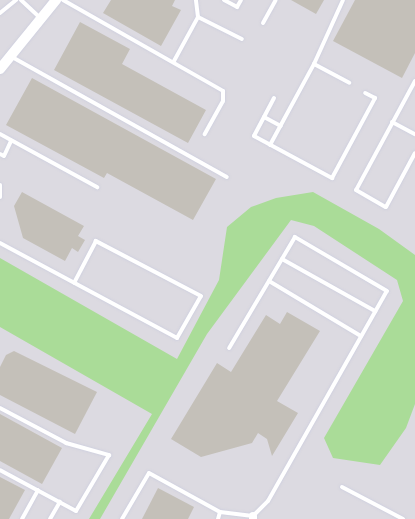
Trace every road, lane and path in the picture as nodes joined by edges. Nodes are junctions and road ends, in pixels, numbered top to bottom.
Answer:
1 (16, 0) edge
2 (21, 0) edge
3 (56, 0) edge
4 (63, 0) edge
5 (196, 0) edge
6 (224, 0) edge
7 (241, 0) edge
8 (276, 0) edge
9 (343, 0) edge
10 (1, 12) edge
11 (40, 18) junction
12 (198, 18) junction
13 (263, 23) dead end
14 (242, 40) dead end
15 (4, 60) edge
16 (174, 61) junction
17 (314, 64) junction
18 (415, 80) edge
19 (349, 83) dead end
20 (365, 93) dead end
21 (274, 98) dead end
22 (264, 117) junction
23 (392, 122) junction
24 (281, 126) junction
25 (0, 134) edge
26 (205, 134) dead end
27 (415, 134) edge
28 (11, 141) junction
29 (270, 145) junction
30 (0, 154) edge
31 (415, 154) edge
32 (227, 177) dead end
33 (0, 185) edge
34 (97, 187) dead end
35 (0, 196) edge
36 (0, 243) edge
37 (282, 259) junction
38 (269, 281) junction
39 (74, 282) junction
40 (375, 311) junction
41 (361, 336) junction
42 (229, 348) dead end
43 (0, 408) edge
44 (0, 470) edge
45 (342, 487) dead end
46 (38, 490) junction
47 (60, 502) junction
48 (220, 512) junction
49 (253, 518) edge
50 (22, 519) edge
51 (50, 519) edge
52 (122, 519) edge
53 (218, 519) edge
54 (403, 519) edge

1 - 10 lane
2 - 11 lane
3 - 11 street
4 - 16 lane
5 - 12 lane
6 - 7 lane
8 - 13 lane
9 - 17 lane
11 - 15 street
12 - 14 lane
12 - 16 lane
15 - 32 lane
16 - 26 lane
17 - 19 lane
17 - 24 lane
18 - 23 lane
20 - 29 lane
21 - 22 lane
22 - 24 lane
22 - 29 lane
23 - 27 lane
23 - 31 lane
24 - 29 lane
25 - 28 lane
28 - 30 lane
28 - 34 lane
33 - 35 lane
36 - 39 lane
37 - 38 lane
37 - 40 lane
37 - 40 lane
38 - 41 lane
38 - 42 lane
39 - 39 lane
40 - 41 lane
41 - 49 lane
43 - 47 lane
44 - 46 lane
45 - 54 lane
46 - 47 lane
46 - 50 lane
47 - 51 lane
48 - 49 lane
48 - 52 lane
48 - 53 lane

